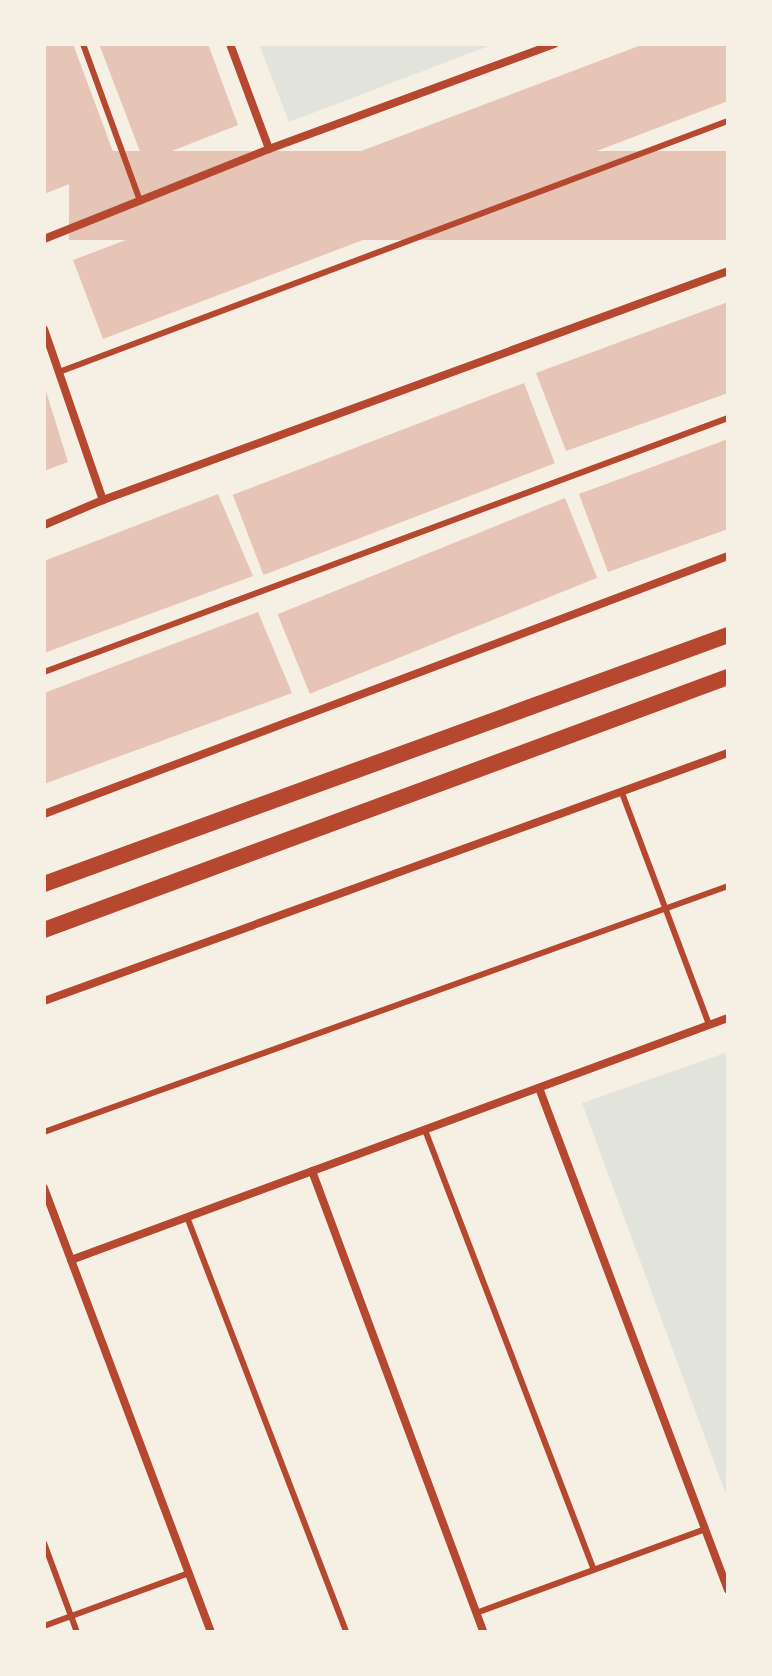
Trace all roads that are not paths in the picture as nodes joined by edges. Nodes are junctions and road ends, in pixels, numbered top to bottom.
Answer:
1 (83, 44) edge
2 (230, 44) edge
3 (554, 44) edge
4 (728, 121) edge
5 (269, 149) junction
6 (140, 201) junction
7 (44, 239) edge
8 (728, 271) edge
9 (44, 329) edge
10 (59, 372) junction
11 (728, 418) edge
12 (103, 500) junction
13 (44, 525) edge
14 (728, 556) edge
15 (728, 635) edge
16 (44, 672) edge
17 (728, 677) edge
18 (728, 753) edge
19 (622, 793) junction
20 (44, 814) edge
21 (44, 884) edge
22 (728, 886) edge
23 (666, 909) junction
24 (44, 930) edge
25 (44, 1001) edge
26 (728, 1018) edge
27 (709, 1025) junction
28 (539, 1088) junction
29 (425, 1130) junction
30 (44, 1132) edge
31 (312, 1171) junction
32 (44, 1188) edge
33 (187, 1217) junction
34 (71, 1260) junction
35 (705, 1529) junction
36 (44, 1543) edge
37 (594, 1570) junction
38 (189, 1573) junction
39 (728, 1590) edge
40 (476, 1613) junction
41 (71, 1616) junction
42 (44, 1626) edge
43 (77, 1632) edge
44 (211, 1632) edge
45 (346, 1632) edge
46 (483, 1632) edge

1 - 6 lane
2 - 5 street
3 - 5 street
4 - 10 lane
5 - 6 street
6 - 7 street
8 - 12 street
9 - 10 street
10 - 12 street
11 - 16 lane
12 - 13 street
14 - 20 street
15 - 21 main road
17 - 24 main road
18 - 19 street
19 - 23 lane
19 - 25 street
22 - 23 lane
23 - 27 lane
23 - 30 lane
26 - 27 street
27 - 28 street
28 - 29 street
28 - 35 street
29 - 31 street
29 - 37 lane
31 - 33 street
31 - 40 street
32 - 34 street
33 - 34 street
33 - 45 lane
34 - 38 street
35 - 37 lane
35 - 39 street
36 - 41 lane
37 - 40 lane
38 - 41 lane
38 - 44 street
40 - 46 street
41 - 42 lane
41 - 43 lane

